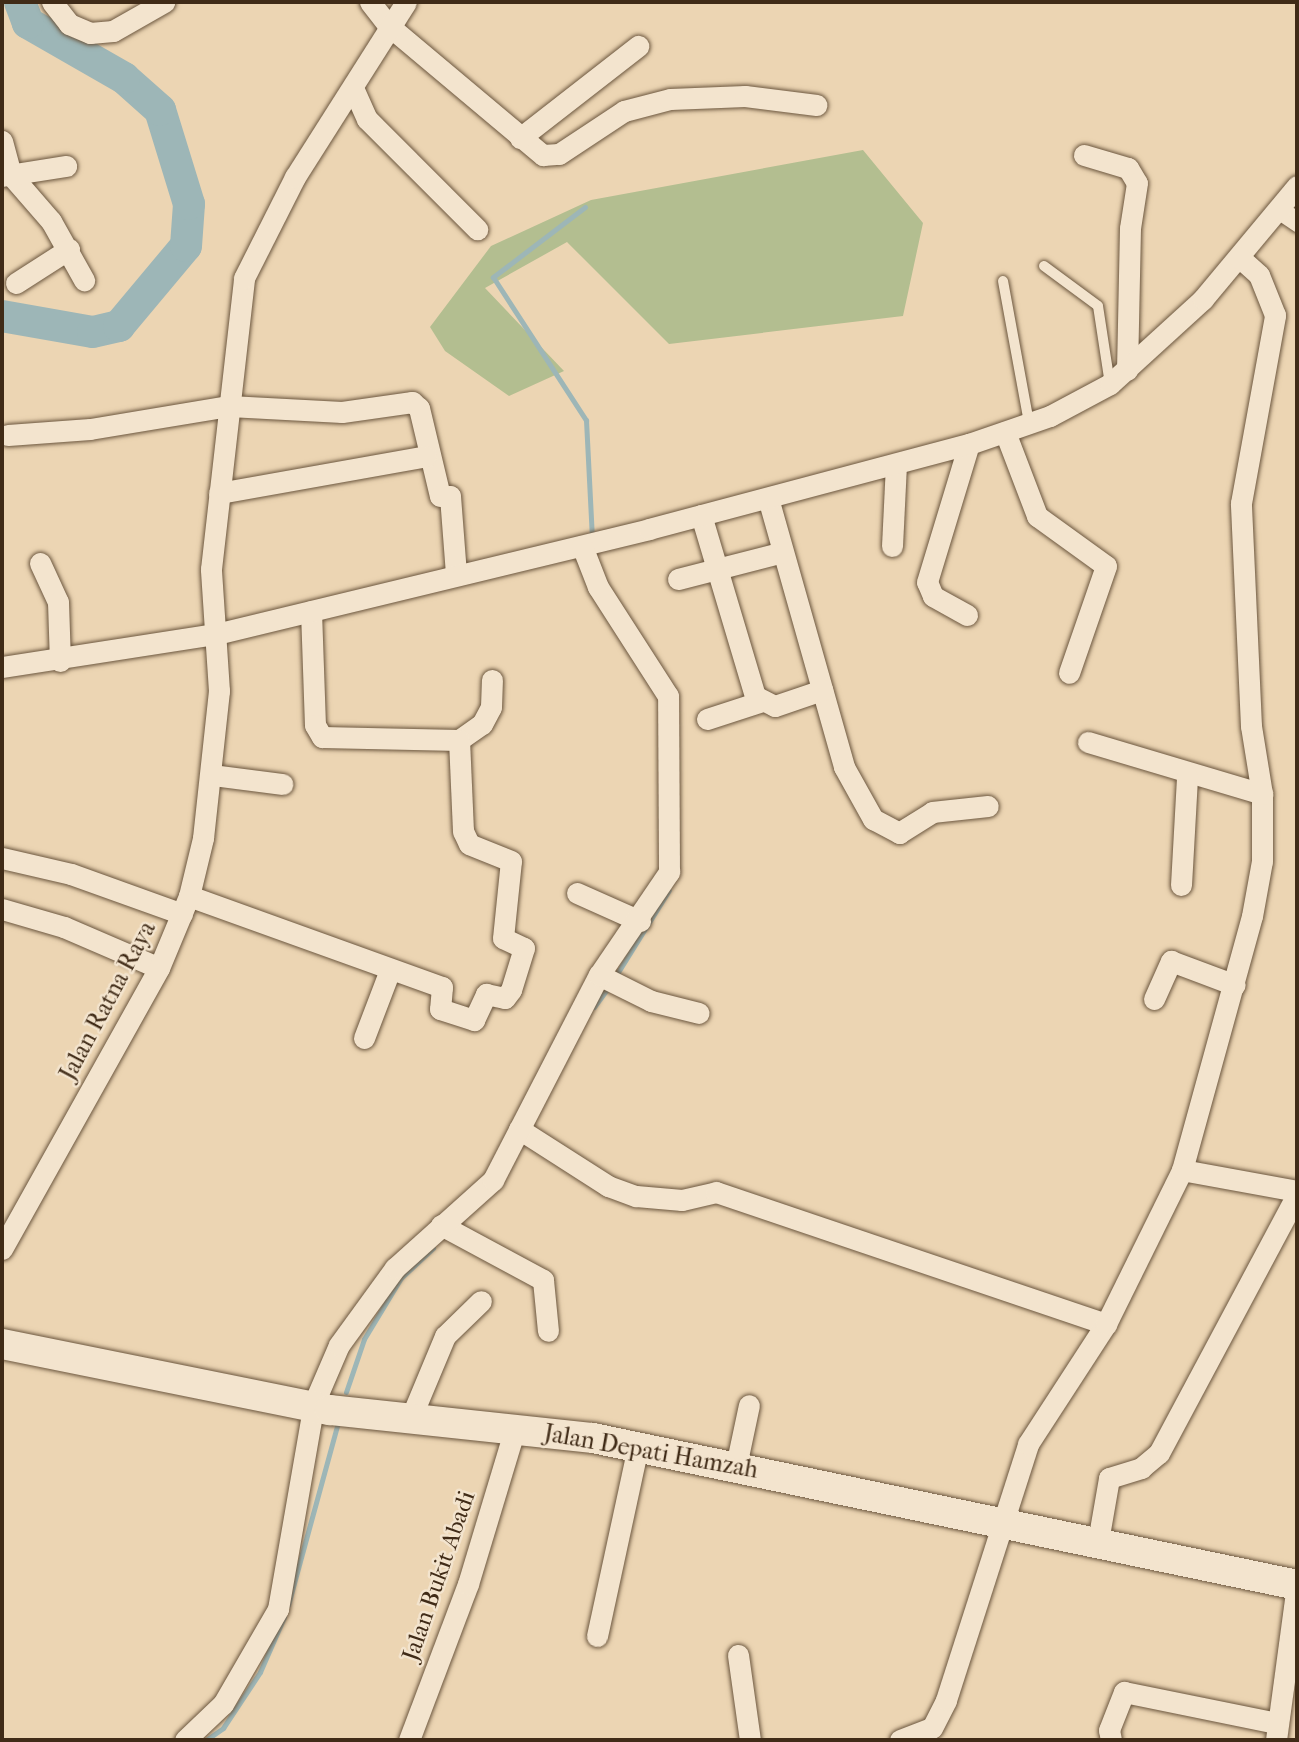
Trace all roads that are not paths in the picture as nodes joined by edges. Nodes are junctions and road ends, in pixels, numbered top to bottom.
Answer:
1 (52, 2) edge
2 (164, 2) edge
3 (370, 2) edge
4 (406, 2) edge
5 (389, 26) junction
6 (638, 46) dead end
7 (354, 90) junction
8 (816, 105) dead end
9 (520, 138) junction
10 (2, 141) edge
11 (1084, 155) dead end
12 (66, 166) dead end
13 (6, 176) edge
14 (1297, 186) edge
15 (1285, 212) edge
16 (1297, 227) edge
17 (477, 229) dead end
18 (69, 249) junction
19 (1239, 257) junction
20 (1044, 266) dead end
21 (84, 280) dead end
22 (1003, 281) dead end
23 (16, 283) dead end
24 (1127, 370) junction
25 (1110, 384) junction
26 (229, 406) junction
27 (1029, 424) junction
28 (1005, 432) junction
29 (8, 436) dead end
30 (970, 444) junction
31 (426, 456) junction
32 (896, 464) junction
33 (219, 493) junction
34 (768, 498) junction
35 (701, 515) junction
36 (594, 543) junction
37 (892, 546) dead end
38 (783, 552) junction
39 (40, 563) dead end
40 (720, 570) junction
41 (456, 574) junction
42 (678, 579) dead end
43 (310, 611) junction
44 (967, 615) dead end
45 (216, 634) junction
46 (60, 661) junction
47 (2, 667) edge
48 (1069, 673) dead end
49 (492, 680) dead end
50 (822, 690) junction
51 (759, 702) junction
52 (707, 719) dead end
53 (459, 740) junction
54 (1088, 742) dead end
55 (212, 775) junction
56 (1187, 776) junction
57 (282, 784) dead end
58 (1262, 794) junction
59 (988, 806) dead end
60 (2, 858) edge
61 (1181, 885) dead end
62 (576, 893) dead end
63 (186, 905) junction
64 (2, 909) edge
65 (640, 921) junction
66 (159, 968) junction
67 (390, 970) junction
68 (612, 982) junction
69 (1235, 985) junction
70 (1154, 999) dead end
71 (699, 1013) dead end
72 (364, 1038) dead end
73 (522, 1131) junction
74 (1182, 1170) junction
75 (1297, 1193) edge
76 (451, 1232) junction
77 (2, 1250) edge
78 (481, 1301) dead end
79 (1106, 1324) junction
80 (548, 1331) dead end
81 (2, 1344) edge
82 (314, 1404) junction
83 (749, 1405) dead end
84 (412, 1415) junction
85 (515, 1428) junction
86 (638, 1447) junction
87 (736, 1466) junction
88 (998, 1526) junction
89 (1097, 1546) junction
90 (1297, 1585) edge
91 (597, 1636) dead end
92 (738, 1655) dead end
93 (1276, 1732) edge
94 (185, 1740) edge
95 (409, 1740) edge
96 (750, 1740) edge
97 (900, 1740) edge
98 (1111, 1740) edge

1 - 2 street
3 - 5 street
4 - 5 street, Jalan Ratna Raya
5 - 7 street, Jalan Ratna Raya
5 - 9 street
6 - 9 street
7 - 17 street
7 - 26 street, Jalan Ratna Raya
8 - 9 street
10 - 13 street
11 - 24 street
12 - 13 street
13 - 18 street
14 - 15 street
15 - 16 lane
15 - 19 street
18 - 21 street
18 - 23 street
19 - 24 street
19 - 58 street
20 - 25 lane
22 - 27 lane
24 - 25 street
25 - 27 street
26 - 29 street
26 - 31 street
26 - 33 street, Jalan Ratna Raya
27 - 28 street
28 - 30 street
28 - 48 street
30 - 32 street
30 - 44 street
31 - 33 street
31 - 41 street
32 - 34 street
32 - 37 street
33 - 45 street, Jalan Ratna Raya
34 - 35 street
34 - 38 street
35 - 36 street
35 - 40 street
36 - 41 street
36 - 65 street
38 - 40 street
38 - 50 street
39 - 46 street
40 - 42 street
40 - 51 street
41 - 43 street
43 - 45 street
43 - 53 street
45 - 46 street
45 - 55 street, Jalan Ratna Raya
46 - 47 street
49 - 53 street
50 - 51 street
50 - 59 street
51 - 52 street
53 - 67 street
54 - 56 street
55 - 57 street
55 - 63 street, Jalan Ratna Raya
56 - 58 street
56 - 61 street
58 - 69 street
60 - 63 street
62 - 65 street
63 - 66 street, Jalan Ratna Raya
63 - 67 street
64 - 66 street
65 - 68 street
66 - 77 street, Jalan Ratna Raya
67 - 72 street
68 - 71 street
68 - 73 street
69 - 70 street
69 - 74 street
73 - 76 street
73 - 79 street
74 - 75 street
74 - 79 street
75 - 89 street
76 - 80 street
76 - 82 street
78 - 84 street
79 - 88 street
81 - 82 main road, Jalan Depati Hamzah
82 - 84 main road, Jalan Depati Hamzah
82 - 94 street
83 - 87 street
84 - 85 main road, Jalan Depati Hamzah
85 - 86 main road, Jalan Depati Hamzah
85 - 95 street, Jalan Bukit Abadi
86 - 87 main road, Jalan Depati Hamzah
86 - 91 street
87 - 88 main road, Jalan Depati Hamzah
88 - 89 main road, Jalan Depati Hamzah
88 - 97 street
89 - 90 main road, Jalan Depati Hamzah
90 - 93 street
92 - 96 street
93 - 98 street

